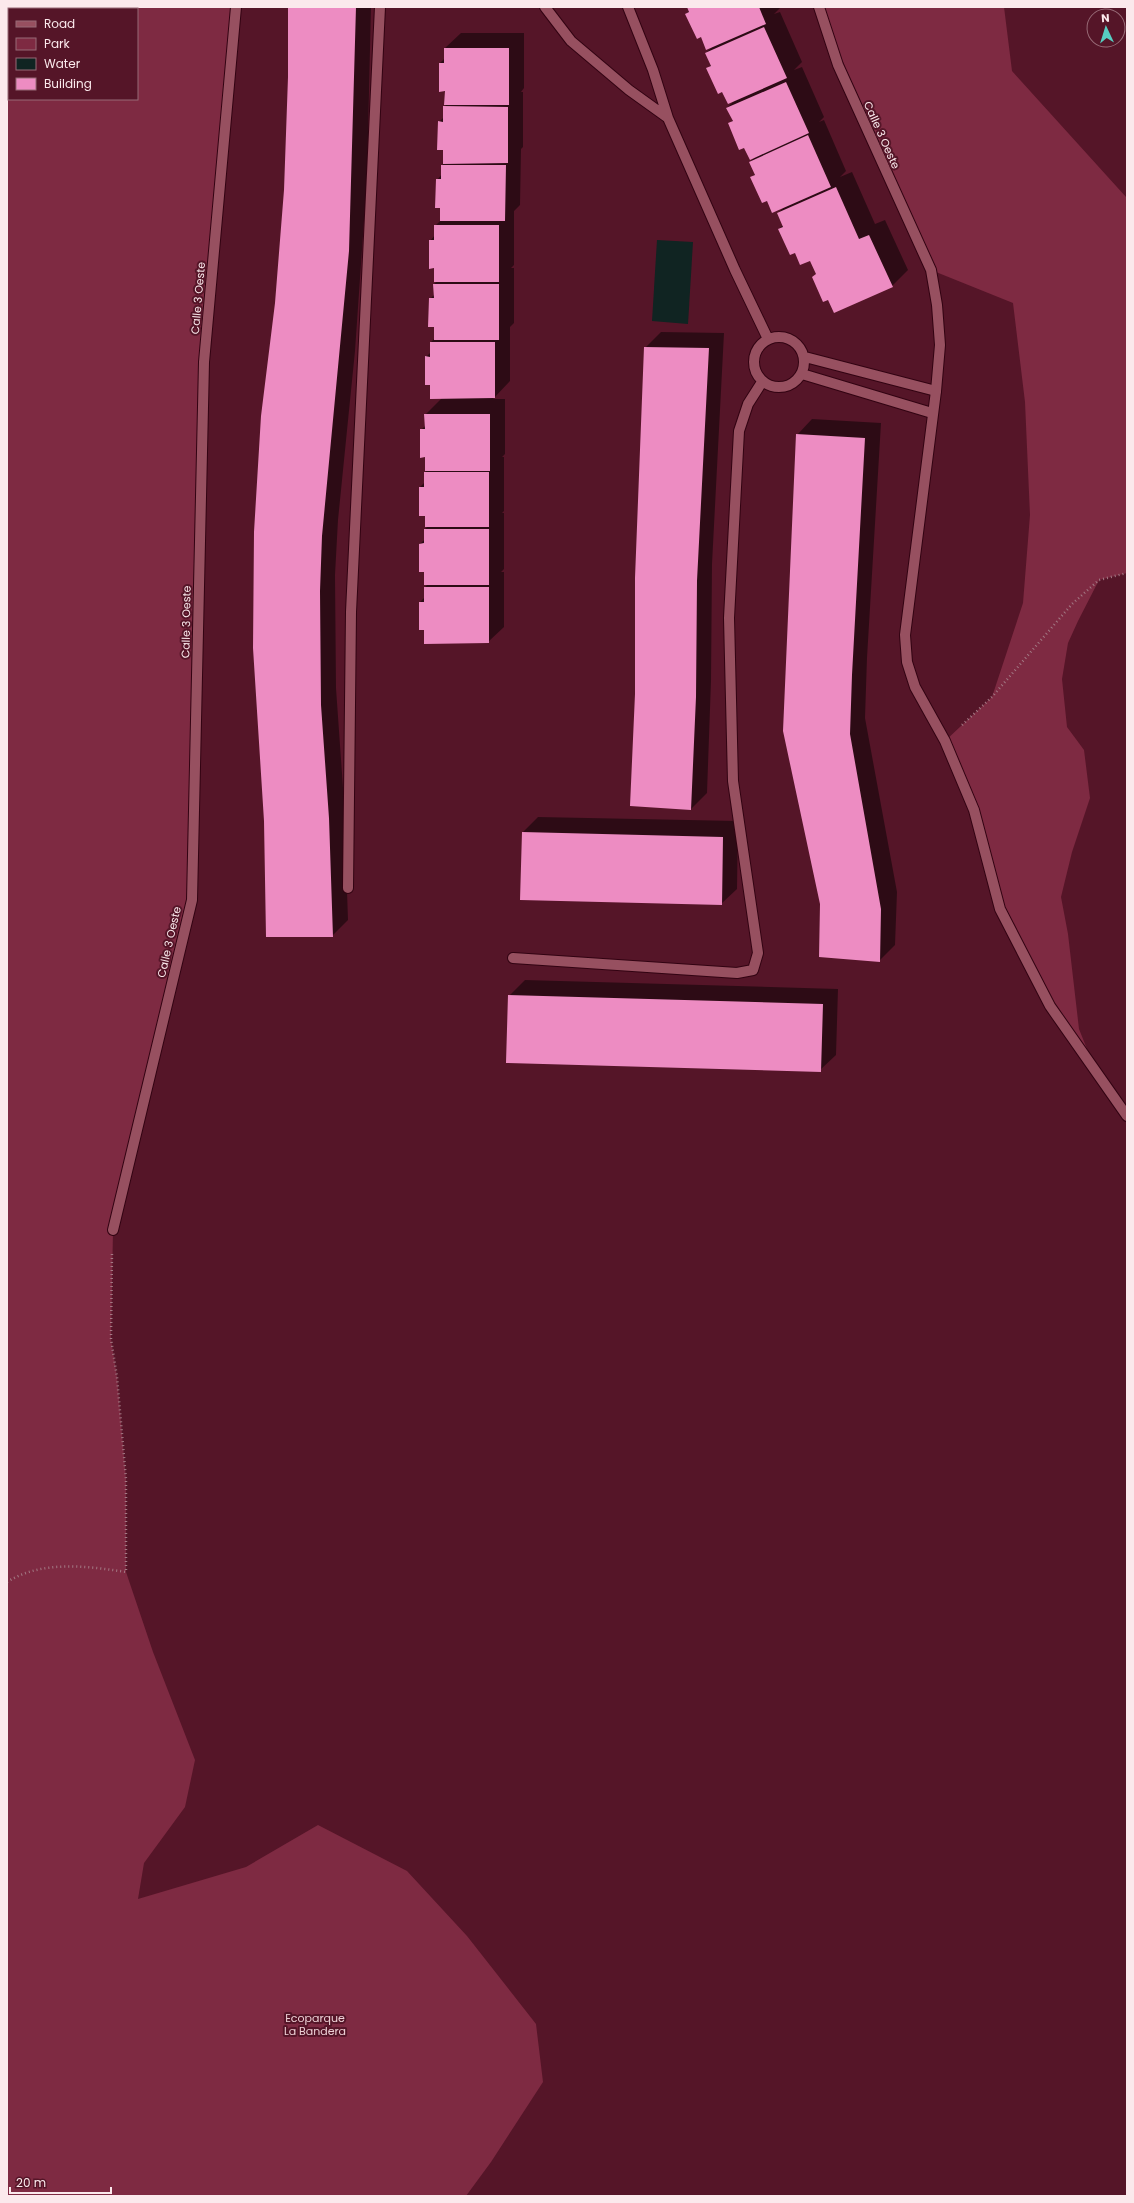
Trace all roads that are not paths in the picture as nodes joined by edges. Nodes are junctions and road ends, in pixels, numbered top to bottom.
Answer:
1 (236, 7) edge
2 (380, 7) edge
3 (545, 7) edge
4 (628, 7) edge
5 (819, 7) edge
6 (668, 118) junction
7 (768, 339) junction
8 (805, 357) junction
9 (802, 374) junction
10 (762, 382) junction
11 (936, 391) junction
12 (932, 414) junction
13 (348, 888) dead end
14 (513, 958) dead end
15 (1127, 1116) edge
16 (113, 1230) road end

1 - 16 street, Calle 3 Oeste
2 - 13 street
3 - 6 street
4 - 6 street
5 - 11 street, Calle 3 Oeste
6 - 7 street
7 - 8 street
7 - 10 street
8 - 9 street
8 - 11 street
9 - 10 street
9 - 12 street
10 - 14 street
11 - 12 street, Calle 3 Oeste
12 - 15 street, Calle 3 Oeste

